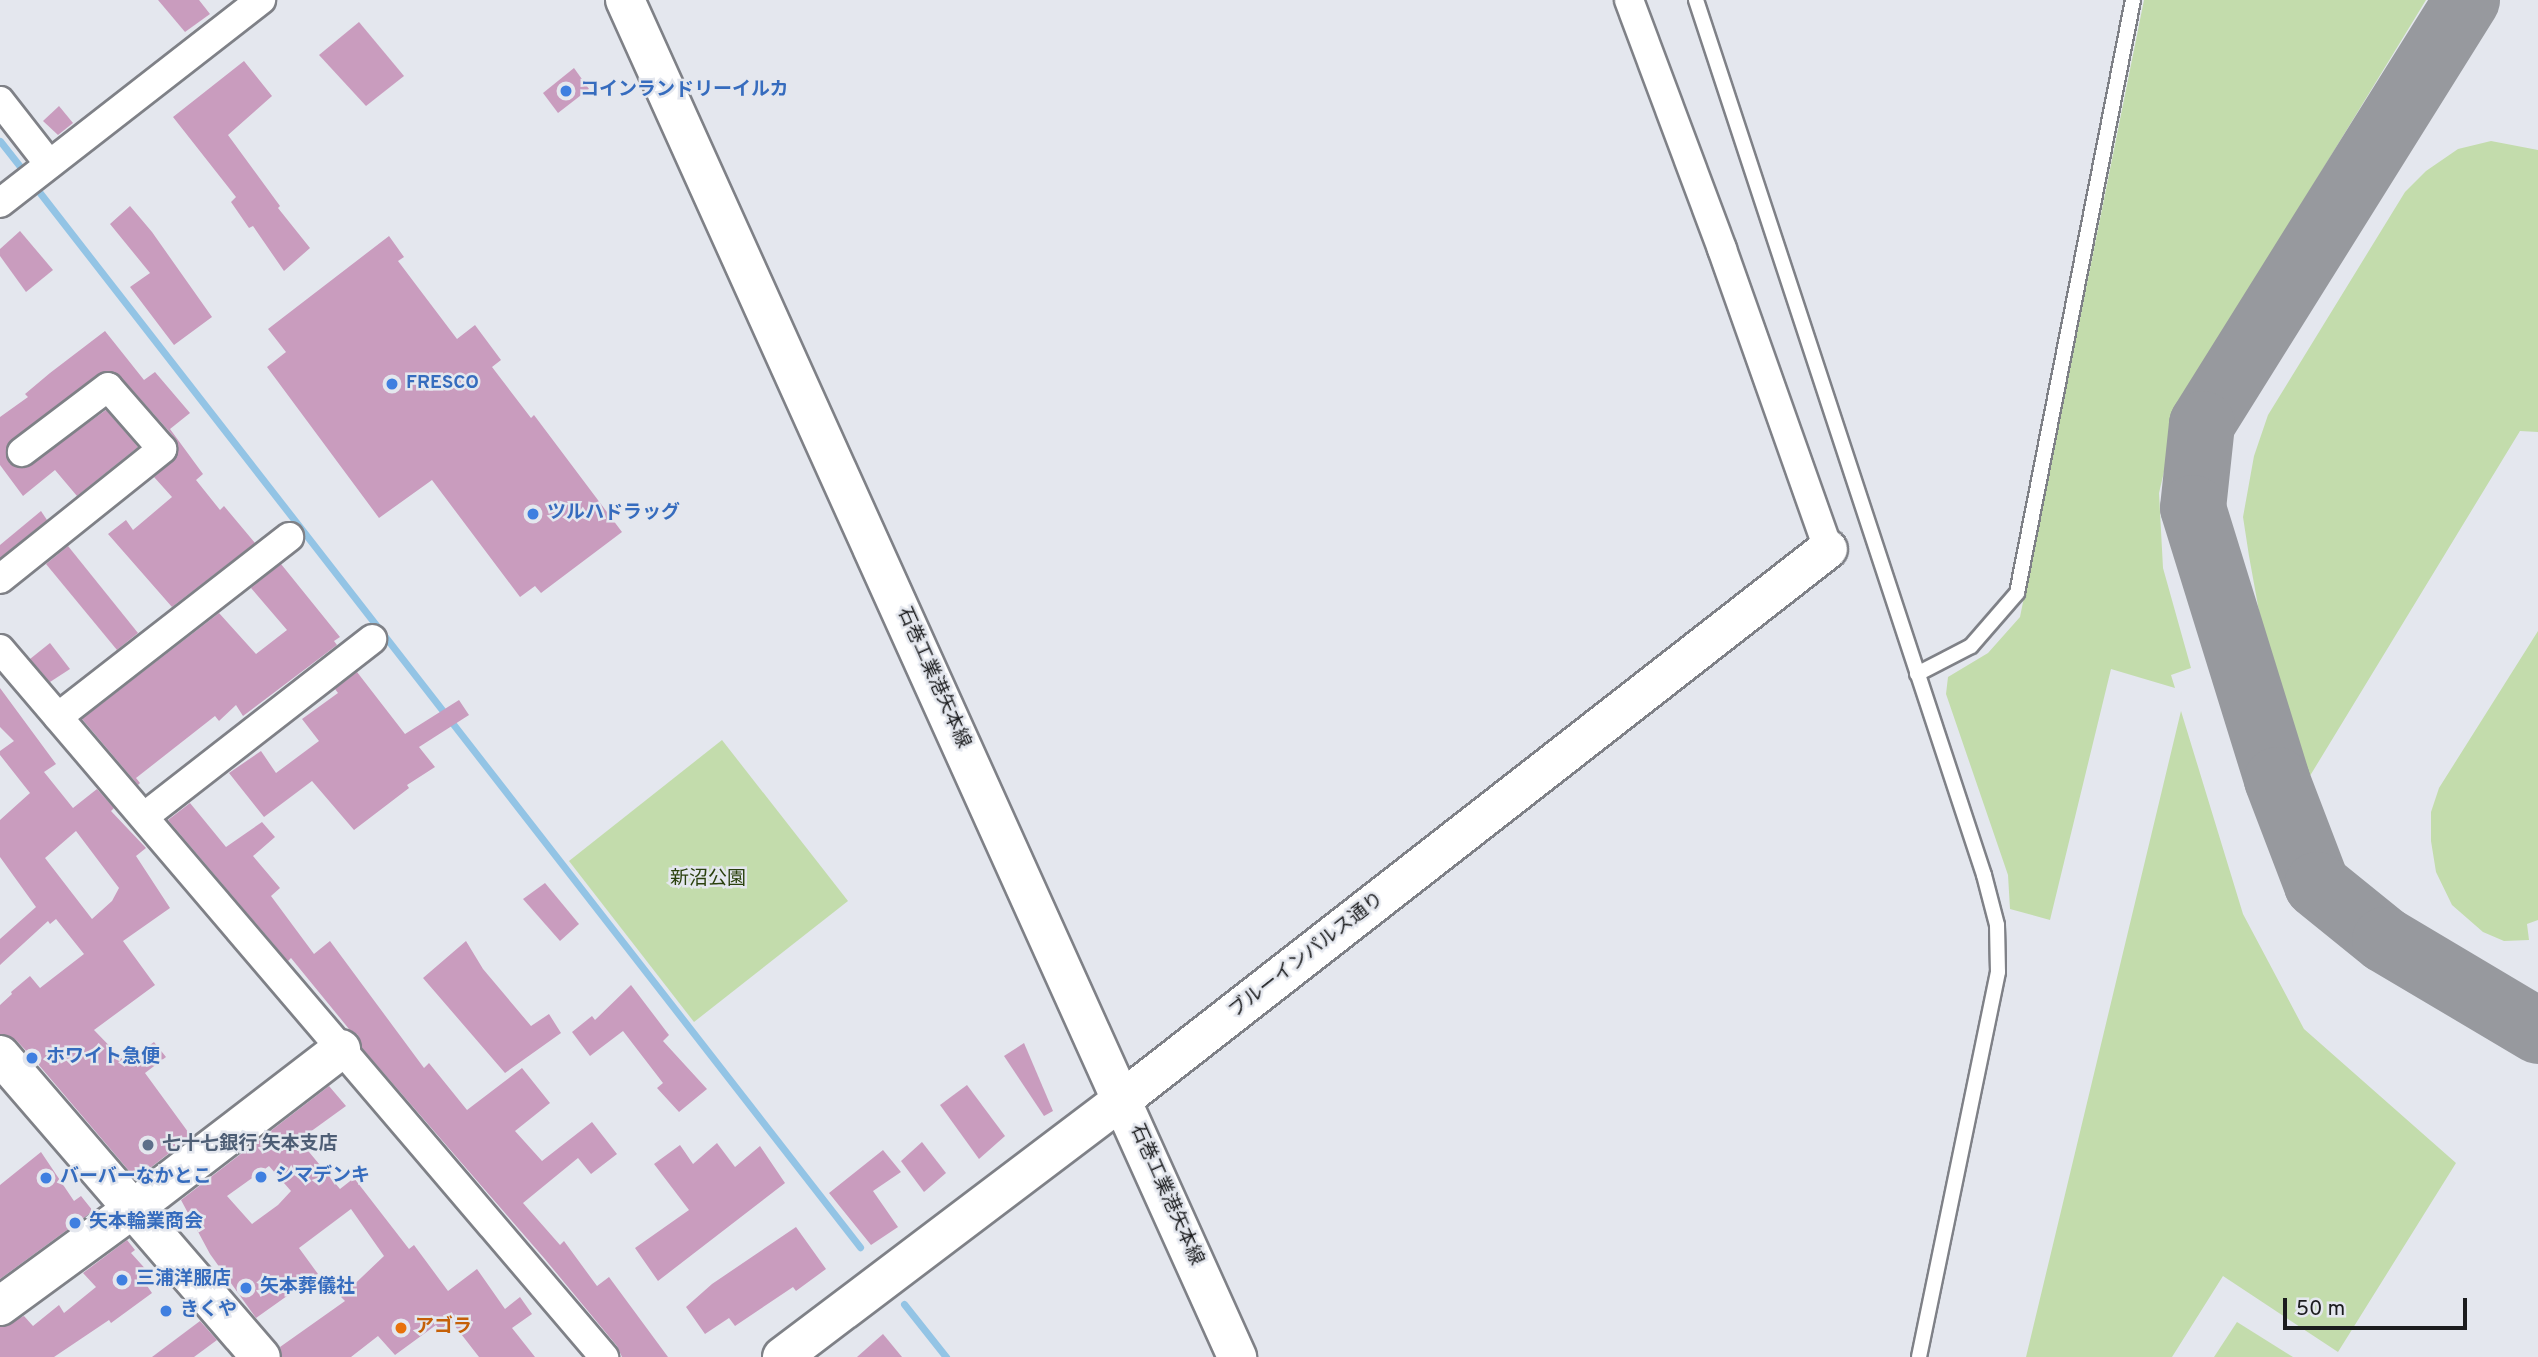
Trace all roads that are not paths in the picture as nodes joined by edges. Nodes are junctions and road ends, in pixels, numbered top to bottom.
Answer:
1 (261, 0) edge
2 (625, 0) edge
3 (1629, 0) edge
4 (1696, 0) edge
5 (2133, 0) edge
6 (0, 101) edge
7 (27, 181) edge
8 (22, 452) dead end
9 (289, 537) dead end
10 (1828, 549) joint
11 (0, 579) edge
12 (372, 639) dead end
13 (0, 649) edge
14 (1917, 674) junction
15 (58, 718) junction
16 (145, 816) junction
17 (341, 1049) junction
18 (0, 1055) edge
19 (1124, 1099) junction
20 (134, 1208) junction
21 (0, 1306) edge
22 (261, 1357) edge
23 (604, 1357) edge
24 (782, 1357) edge
25 (1237, 1357) edge
26 (1919, 1357) edge

1 - 7 street
2 - 19 street, 石巻工業港矢本線
3 - 10 street
4 - 14 lane
5 - 14 lane
6 - 7 street
8 - 11 street
9 - 15 street
10 - 19 street, ブルーインパルス通り
12 - 16 street
13 - 15 street
14 - 26 lane
15 - 16 street
16 - 17 street
17 - 20 street
17 - 23 street
18 - 20 street
19 - 24 street, ブルーインパルス通り
19 - 25 street, 石巻工業港矢本線
20 - 21 street
20 - 22 street

